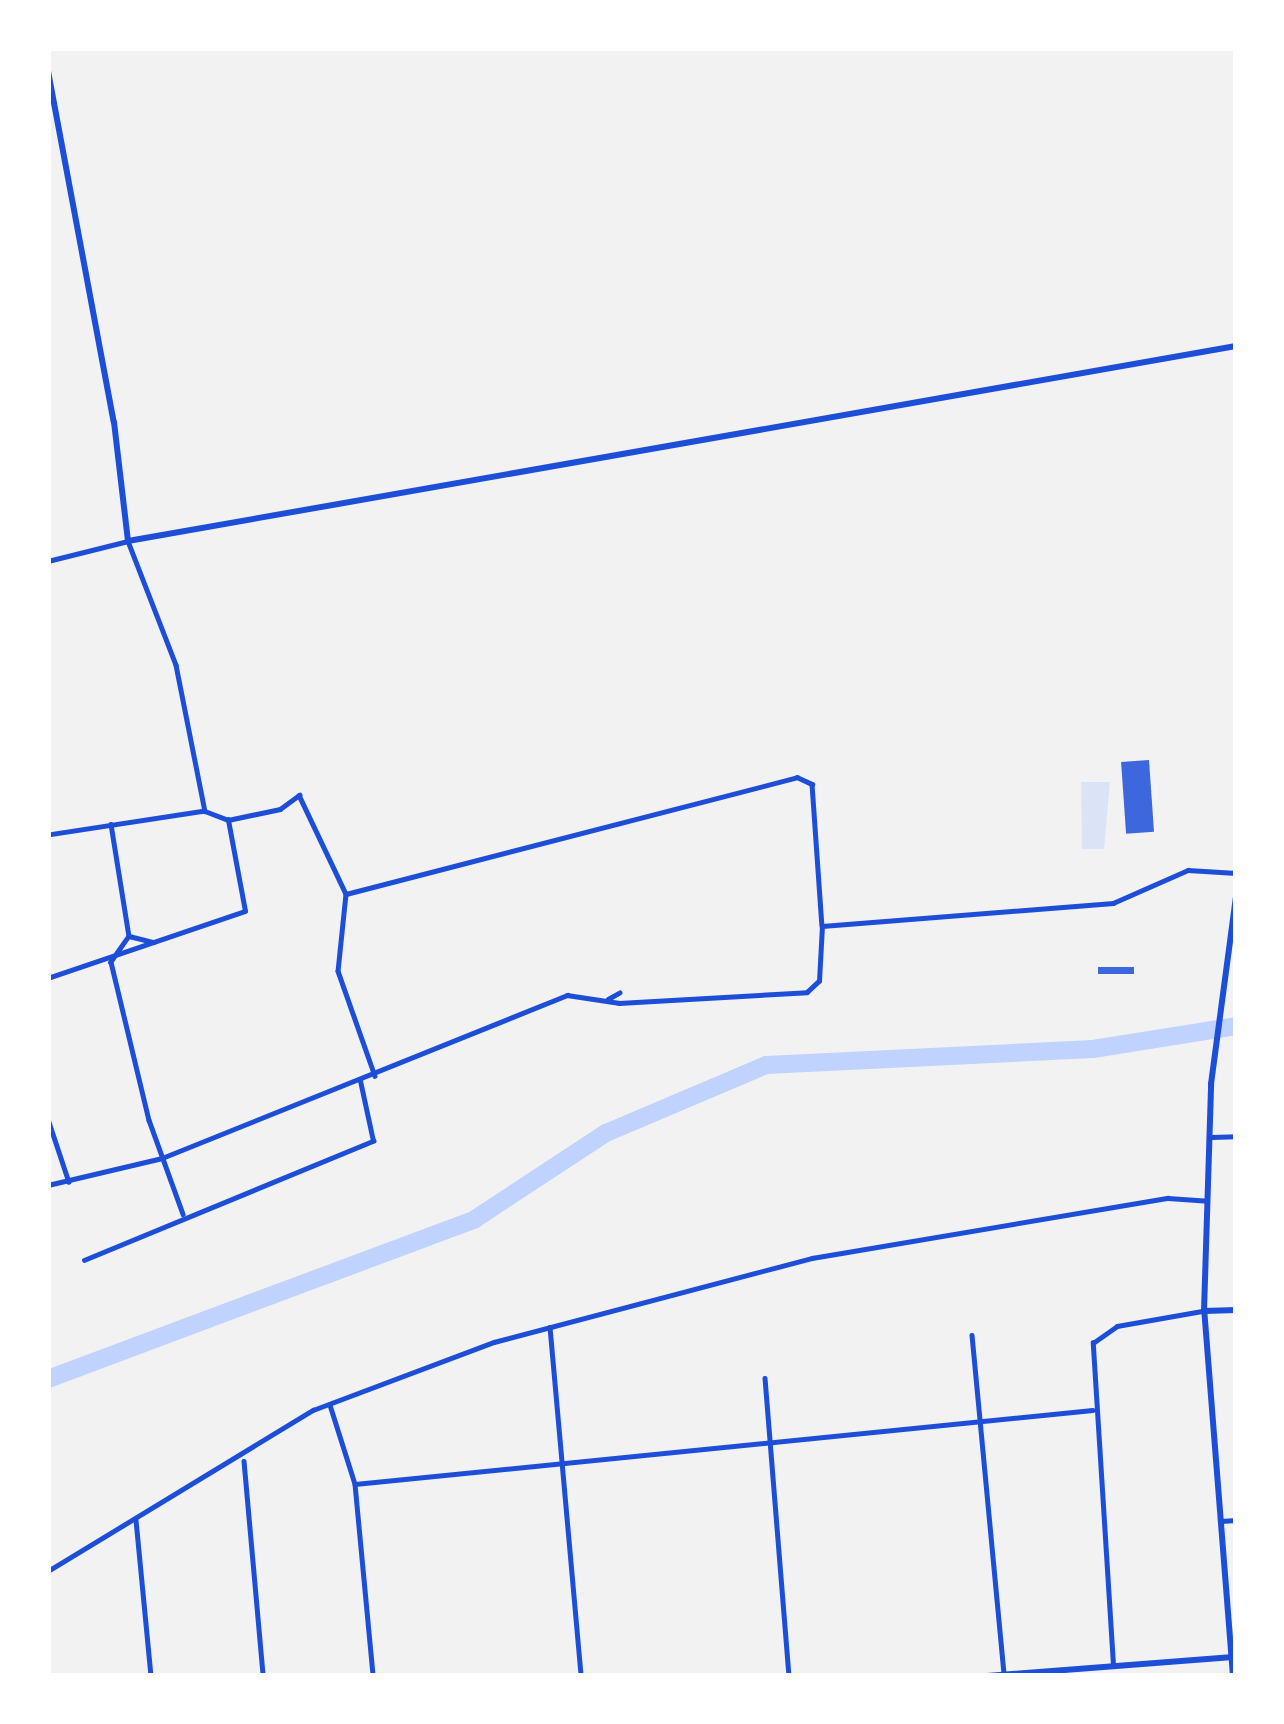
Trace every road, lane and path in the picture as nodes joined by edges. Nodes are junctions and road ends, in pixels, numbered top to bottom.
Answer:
1 (48, 71) edge
2 (1236, 346) edge
3 (128, 541) junction
4 (48, 561) edge
5 (205, 812) junction
6 (228, 820) junction
7 (111, 824) junction
8 (48, 835) edge
9 (1236, 873) edge
10 (346, 894) junction
11 (1236, 896) edge
12 (822, 926) junction
13 (129, 936) junction
14 (158, 943) junction
15 (111, 962) junction
16 (48, 978) edge
17 (619, 993) dead end
18 (608, 999) junction
19 (375, 1076) junction
20 (360, 1081) junction
21 (48, 1119) edge
22 (1236, 1136) edge
23 (1208, 1138) junction
24 (162, 1158) junction
25 (69, 1182) junction
26 (48, 1185) edge
27 (1207, 1202) junction
28 (183, 1214) junction
29 (84, 1260) dead end
30 (1236, 1310) edge
31 (1204, 1311) junction
32 (550, 1327) junction
33 (972, 1335) dead end
34 (765, 1378) dead end
35 (329, 1402) junction
36 (1092, 1410) junction
37 (980, 1422) junction
38 (775, 1444) junction
39 (243, 1458) junction
40 (566, 1462) junction
41 (355, 1484) junction
42 (136, 1520) junction
43 (1236, 1520) edge
44 (1221, 1521) junction
45 (48, 1570) edge
46 (1234, 1657) edge
47 (1112, 1665) junction
48 (1004, 1675) edge
49 (151, 1676) edge
50 (263, 1676) edge
51 (373, 1676) edge
52 (581, 1676) edge
53 (789, 1676) edge
54 (987, 1676) edge
55 (1233, 1676) edge

1 - 3 main road
2 - 3 main road
3 - 4 street
3 - 5 street
5 - 6 street
5 - 7 street
6 - 10 street
6 - 14 street
7 - 8 street
7 - 13 street
9 - 12 street
10 - 12 street
10 - 19 street
11 - 23 main road
12 - 18 street
13 - 14 street
13 - 15 street
14 - 15 street
15 - 16 street
15 - 24 street
17 - 18 street
18 - 19 street
19 - 20 street
20 - 24 street
20 - 28 street
21 - 25 street
22 - 23 street
23 - 27 main road
24 - 25 street
24 - 28 street
25 - 26 street
27 - 31 main road
27 - 32 street
28 - 29 street
30 - 31 main road
31 - 36 street
31 - 44 main road
32 - 35 street
32 - 40 street
33 - 37 street
34 - 38 street
35 - 39 street
35 - 41 street
36 - 37 street
36 - 47 street
37 - 38 street
37 - 48 street
38 - 40 street
38 - 53 street
39 - 42 street
39 - 50 street
40 - 41 street
40 - 52 street
41 - 51 street
42 - 45 street
42 - 49 street
43 - 44 street
44 - 46 main road
46 - 47 main road
46 - 55 main road
47 - 48 main road
48 - 54 main road

